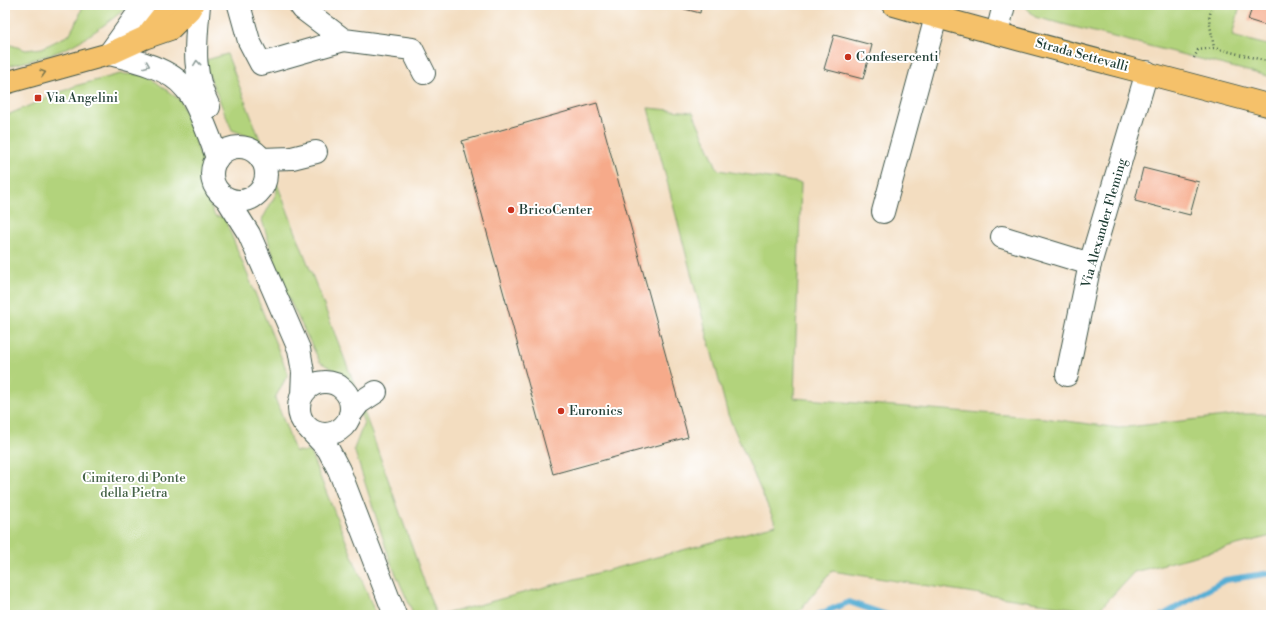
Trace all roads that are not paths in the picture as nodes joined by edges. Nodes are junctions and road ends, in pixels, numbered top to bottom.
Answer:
1 (144, 5) edge
2 (170, 5) edge
3 (192, 5) edge
4 (199, 5) edge
5 (240, 5) edge
6 (300, 5) edge
7 (894, 5) edge
8 (1004, 5) edge
9 (936, 17) junction
10 (997, 33) junction
11 (144, 38) junction
12 (344, 40) junction
13 (109, 54) junction
14 (1147, 72) junction
15 (424, 73) dead end
16 (5, 83) edge
17 (1271, 106) edge
18 (235, 148) junction
19 (316, 152) dead end
20 (217, 160) junction
21 (263, 168) junction
22 (253, 197) junction
23 (227, 198) junction
24 (882, 212) dead end
25 (249, 234) junction
26 (1002, 237) dead end
27 (1090, 264) junction
28 (299, 349) junction
29 (1067, 375) dead end
30 (328, 382) junction
31 (302, 395) junction
32 (344, 423) junction
33 (310, 430) junction
34 (339, 470) junction
35 (395, 615) edge

1 - 13 street
2 - 11 main road
3 - 11 main road
18 -> 4 street
5 - 12 street
6 - 12 street
7 - 9 main road, Strada Settevalli
8 - 10 street
9 - 10 main road, Strada Settevalli
9 - 24 street
10 - 14 main road, Strada Settevalli
11 - 13 main road
12 - 15 street
16 -> 13 main road
13 -> 20 street
14 - 17 main road, Strada Settevalli
14 - 27 street, Via Alexander Fleming
18 - 20 street
18 - 21 street
19 - 21 street
20 - 23 street
21 - 22 street
22 - 23 street
22 - 25 street
23 - 25 street
25 - 28 street
26 - 27 street
27 - 29 street, Via Alexander Fleming
28 - 30 street
28 - 31 street
30 - 31 street
30 - 32 street
31 - 33 street
32 - 33 street
32 - 34 street
33 - 34 street
34 - 35 street

